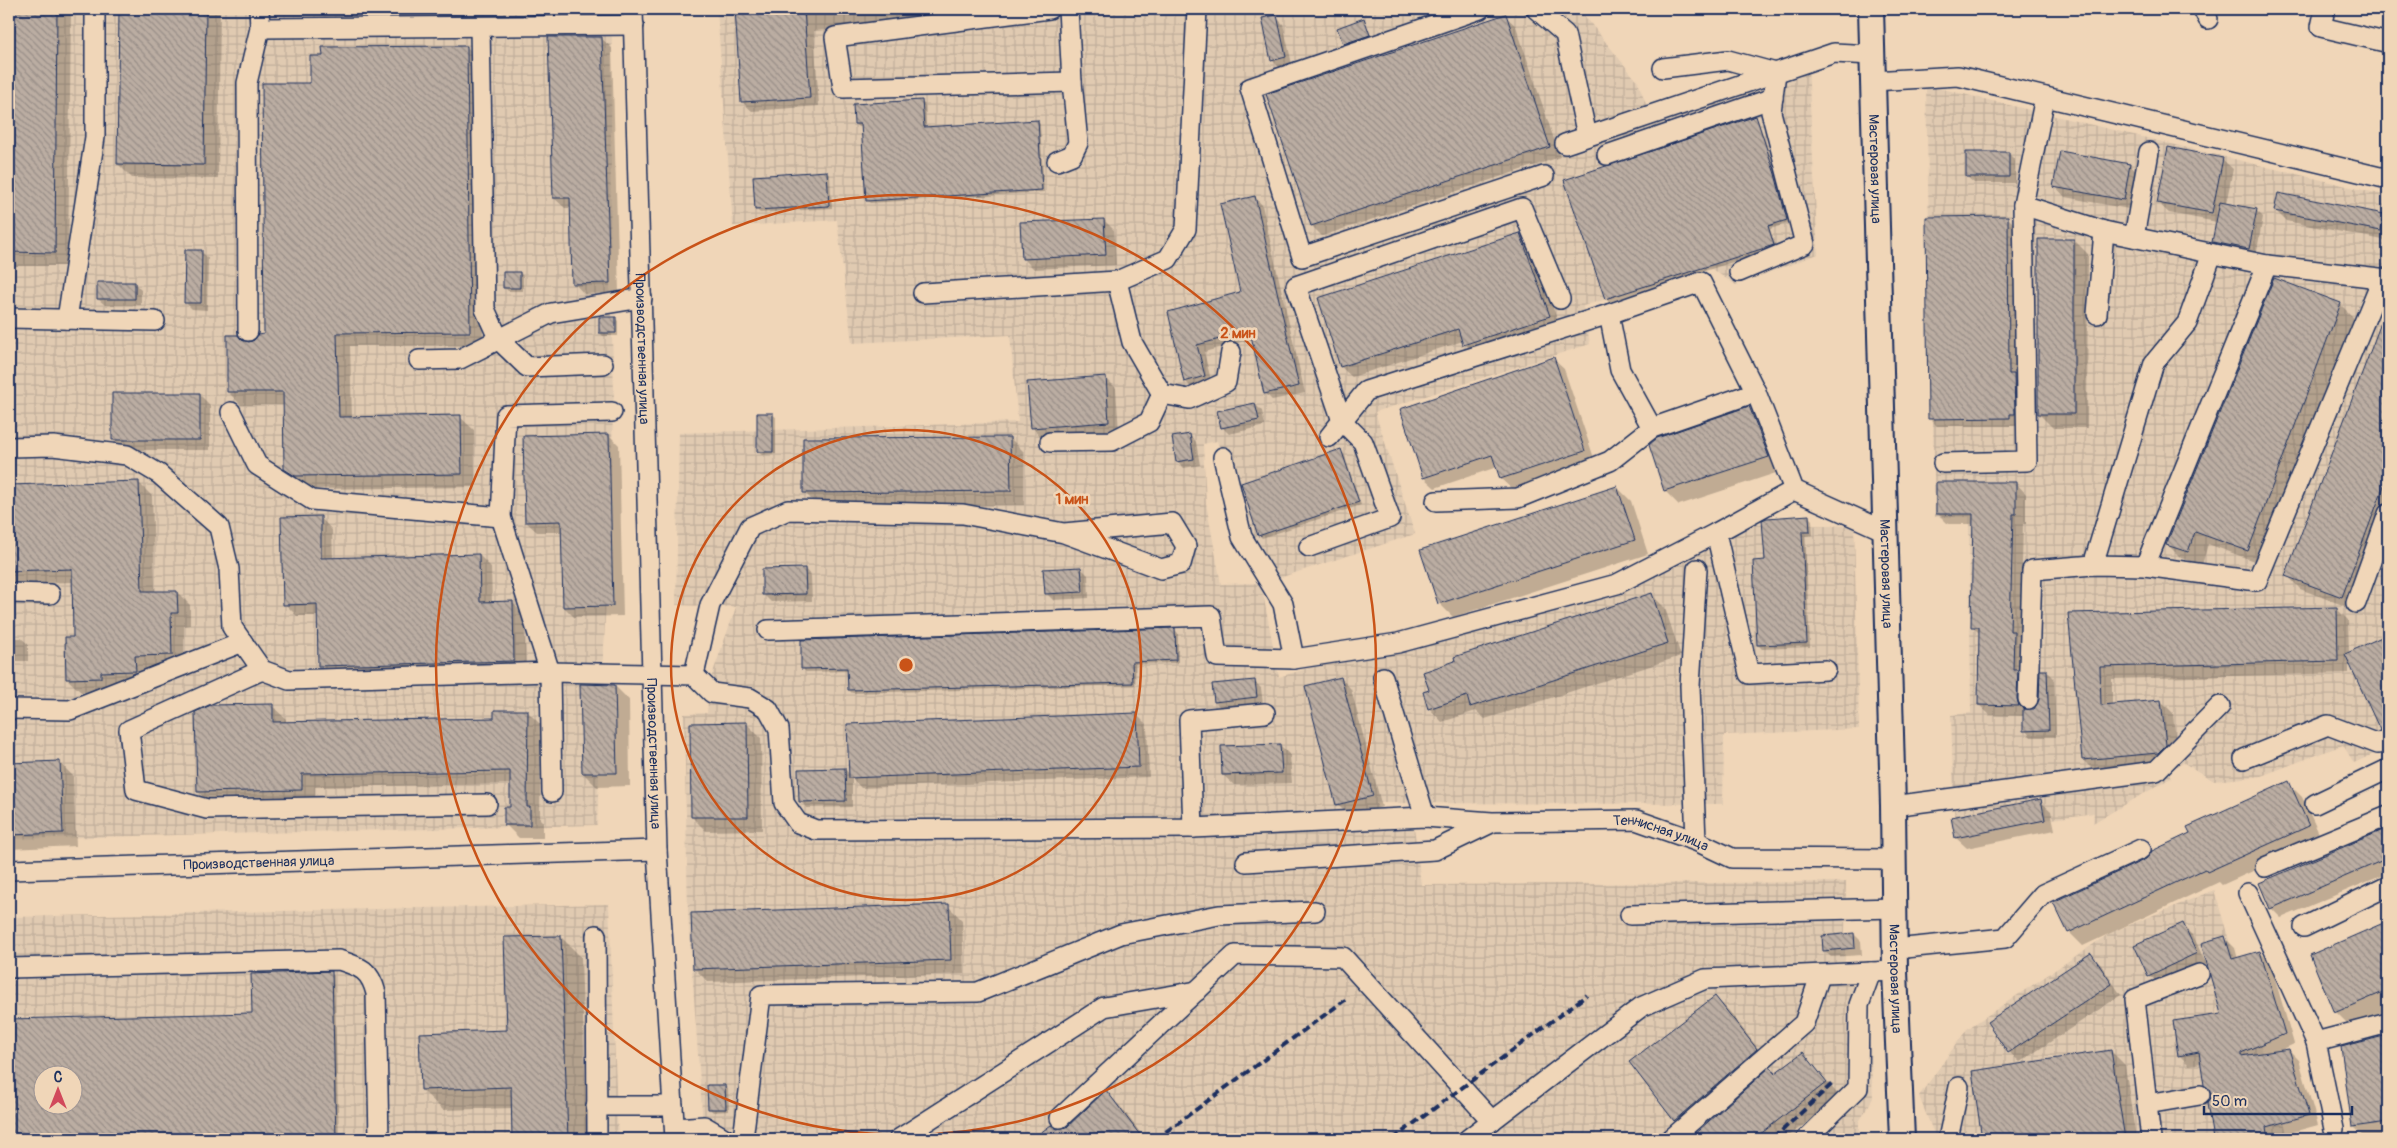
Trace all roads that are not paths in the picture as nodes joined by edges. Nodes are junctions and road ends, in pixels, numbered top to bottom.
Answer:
1 (95, 9) edge
2 (259, 9) edge
3 (1049, 9) edge
4 (1068, 9) edge
5 (1197, 9) edge
6 (1480, 9) edge
7 (1536, 9) edge
8 (1871, 9) edge
9 (2325, 9) edge
10 (633, 17) edge
11 (480, 27) junction
12 (260, 28) junction
13 (2385, 42) dead end
14 (1872, 55) junction
15 (1663, 68) dead end
16 (1776, 73) junction
17 (1873, 81) junction
18 (1072, 82) junction
19 (2045, 97) junction
20 (1773, 98) junction
21 (1587, 136) junction
22 (1565, 144) dead end
23 (2149, 152) dead end
24 (1607, 155) dead end
25 (1057, 161) dead end
26 (1544, 176) dead end
27 (2388, 179) edge
28 (2023, 205) junction
29 (2104, 231) junction
30 (2134, 237) junction
31 (2212, 254) junction
32 (2267, 265) junction
33 (1740, 272) dead end
34 (2385, 279) edge
35 (1117, 281) junction
36 (923, 293) dead end
37 (642, 298) junction
38 (1560, 299) dead end
39 (1609, 314) junction
40 (2097, 314) dead end
41 (9, 318) edge
42 (67, 320) junction
43 (154, 321) dead end
44 (248, 331) dead end
45 (499, 340) junction
46 (1230, 352) dead end
47 (419, 360) dead end
48 (603, 364) dead end
49 (1756, 392) junction
50 (1162, 394) junction
51 (232, 412) dead end
52 (612, 412) dead end
53 (1342, 421) junction
54 (1652, 428) junction
55 (1329, 437) dead end
56 (1050, 442) dead end
57 (9, 447) edge
58 (1223, 457) dead end
59 (1943, 464) dead end
60 (1794, 490) junction
61 (1436, 501) dead end
62 (2388, 514) edge
63 (501, 518) junction
64 (1885, 531) junction
65 (1064, 533) junction
66 (1716, 533) junction
67 (1309, 547) dead end
68 (2093, 565) junction
69 (2145, 566) junction
70 (1697, 570) dead end
71 (9, 593) edge
72 (50, 594) dead end
73 (2356, 603) dead end
74 (768, 630) dead end
75 (243, 642) junction
76 (1294, 659) junction
77 (262, 670) junction
78 (1826, 670) dead end
79 (550, 672) junction
80 (694, 675) junction
81 (652, 676) junction
82 (1383, 677) dead end
83 (2028, 699) dead end
84 (2220, 706) dead end
85 (9, 709) edge
86 (1265, 714) dead end
87 (2388, 738) edge
88 (2244, 759) dead end
89 (2388, 769) edge
90 (552, 792) dead end
91 (487, 804) dead end
92 (2315, 804) dead end
93 (1893, 806) junction
94 (2388, 816) edge
95 (1425, 817) junction
96 (1492, 822) junction
97 (1193, 828) junction
98 (1696, 841) junction
99 (2141, 849) dead end
100 (657, 850) junction
101 (1894, 859) junction
102 (1246, 862) dead end
103 (2265, 867) dead end
104 (9, 870) edge
105 (2388, 886) edge
106 (2248, 892) dead end
107 (1894, 908) junction
108 (1315, 910) dead end
109 (1630, 915) dead end
110 (2304, 926) dead end
111 (596, 935) dead end
112 (1895, 960) junction
113 (9, 968) edge
114 (1871, 972) junction
115 (2199, 974) dead end
116 (1820, 976) junction
117 (1197, 991) junction
118 (2388, 1023) edge
119 (2316, 1042) junction
120 (1959, 1087) dead end
121 (2200, 1095) dead end
122 (2147, 1104) junction
123 (596, 1106) junction
124 (673, 1106) junction
125 (1060, 1118) dead end
126 (1492, 1121) junction
127 (2334, 1130) dead end
128 (675, 1134) edge
129 (379, 1139) edge
130 (597, 1139) edge
131 (726, 1139) edge
132 (743, 1139) edge
133 (899, 1139) edge
134 (1468, 1139) edge
135 (1671, 1139) edge
136 (1806, 1139) edge
137 (1902, 1139) edge
138 (1948, 1139) edge
139 (2151, 1139) edge

1 - 42 street
2 - 12 street
3 - 18 street
4 - 18 street
5 - 35 street
6 - 26 street
7 - 21 street
8 - 14 main road, Мастеровая улица
9 - 13 street
10 - 11 street
10 - 37 street, Производственная улица
11 - 12 street
11 - 45 street
12 - 44 street
14 - 16 street
14 - 17 main road, Мастеровая улица
15 - 16 street
16 - 20 street
16 - 21 street
17 - 19 street
17 - 64 main road, Мастеровая улица
18 - 25 street
19 - 27 street
19 - 28 street
20 - 24 street
20 - 33 street
21 - 22 street
23 - 30 street
28 - 29 street
28 - 59 street
29 - 30 street
29 - 40 street
30 - 31 street
31 - 32 street
31 - 68 street
32 - 34 street
32 - 69 street
34 - 69 street
35 - 36 street
35 - 50 street
37 - 45 street
37 - 81 street, Производственная улица
38 - 53 street
39 - 49 street
39 - 53 street
39 - 54 street
41 - 42 street
42 - 43 street
45 - 47 street
45 - 48 street
46 - 50 street
49 - 54 street
49 - 60 street
50 - 56 street
51 - 63 street
52 - 63 street
53 - 55 street
53 - 67 street
54 - 61 street
57 - 75 street
58 - 76 street
60 - 64 street
60 - 66 street
62 - 73 street
63 - 79 street
64 - 93 main road, Мастеровая улица
65 - 65 street
65 - 80 street
66 - 76 street
66 - 78 street
68 - 69 street
68 - 83 street
70 - 98 street
71 - 72 street
74 - 76 street
75 - 77 street
75 - 85 street
77 - 79 street
77 - 91 street
79 - 81 street
79 - 90 street
80 - 81 street
80 - 97 street, Теннисная улица
81 - 100 street, Производственная улица
82 - 95 street
84 - 93 street
86 - 97 street
87 - 88 street
89 - 92 street
93 - 101 main road, Мастеровая улица
94 - 103 street
95 - 96 street, Теннисная улица
95 - 97 street, Теннисная улица
96 - 98 street, Теннисная улица
96 - 102 street
98 - 101 street, Теннисная улица
99 - 112 street
100 - 104 street, Производственная улица
100 - 124 street
101 - 107 main road, Мастеровая улица
105 - 110 street
106 - 119 street
107 - 109 street
107 - 112 main road, Мастеровая улица
108 - 132 street
111 - 123 street
112 - 114 street
112 - 137 main road, Мастеровая улица
113 - 129 street
114 - 116 street
114 - 136 street
115 - 122 street
116 - 126 street
116 - 135 street
117 - 125 street
117 - 126 street
117 - 133 street
118 - 119 street
119 - 127 street
120 - 138 street
121 - 122 street
122 - 139 street
123 - 124 street
123 - 130 street
124 - 128 street
126 - 134 street
128 - 131 street

